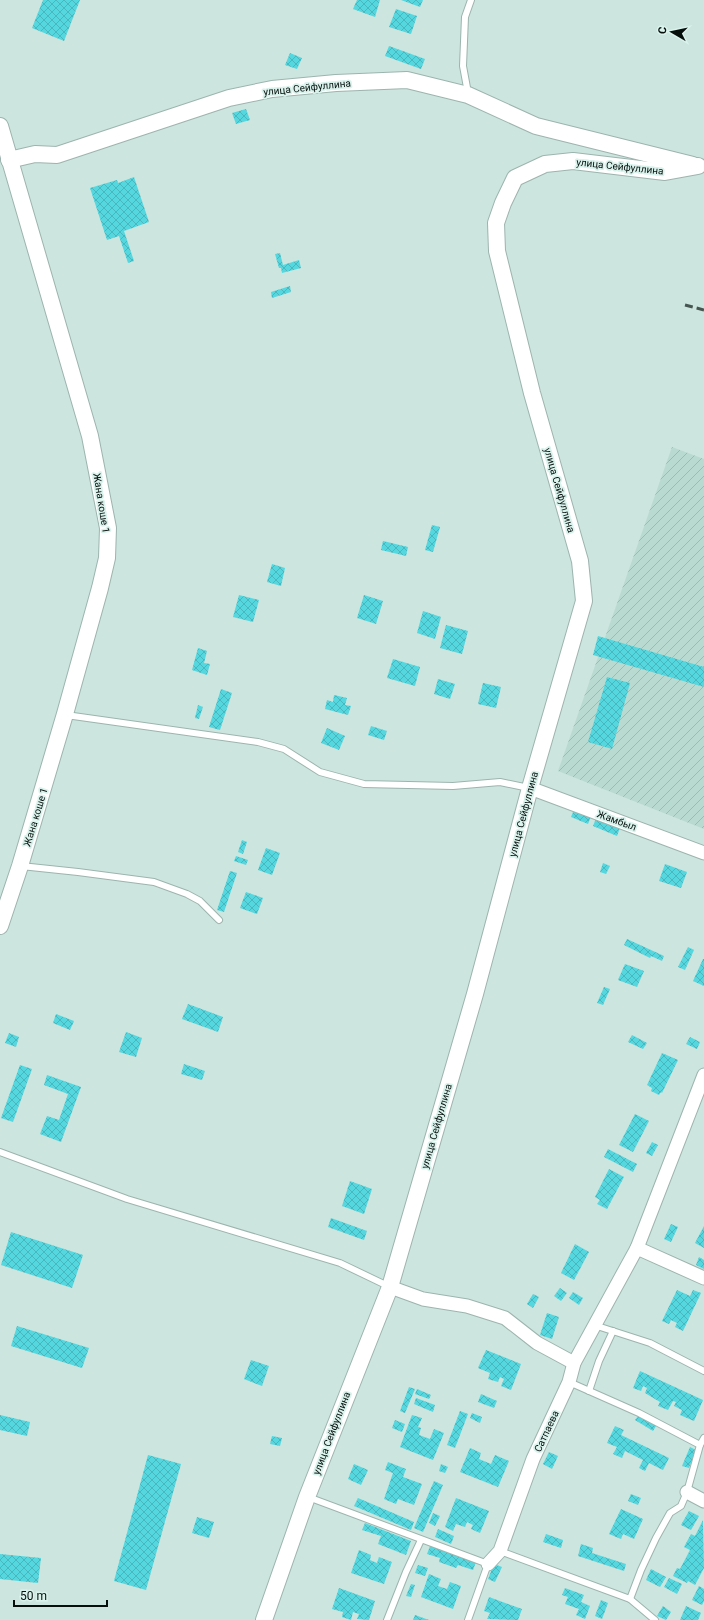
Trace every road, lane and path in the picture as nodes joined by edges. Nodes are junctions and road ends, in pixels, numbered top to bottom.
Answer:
1 (471, 0) edge
2 (468, 95) junction
3 (0, 126) edge
4 (9, 160) junction
5 (701, 166) edge
6 (65, 714) junction
7 (530, 788) junction
8 (704, 853) edge
9 (20, 866) junction
10 (219, 920) dead end
11 (0, 926) edge
12 (704, 1075) edge
13 (0, 1152) edge
14 (637, 1248) junction
15 (704, 1278) edge
16 (390, 1287) junction
17 (594, 1325) junction
18 (613, 1331) junction
19 (574, 1363) junction
20 (704, 1371) edge
21 (569, 1382) junction
22 (589, 1391) junction
23 (704, 1438) edge
24 (700, 1445) junction
25 (687, 1492) junction
26 (307, 1497) junction
27 (704, 1501) edge
28 (421, 1540) junction
29 (500, 1551) junction
30 (488, 1564) junction
31 (630, 1599) junction
32 (264, 1620) edge
33 (387, 1620) edge
34 (468, 1620) edge
35 (655, 1620) edge

1 - 2 lane
2 - 4 street, улица Сейфуллина
2 - 5 street, улица Сейфуллина
3 - 4 street, Жана коше 1
4 - 6 street, Жана коше 1
5 - 7 street, улица Сейфуллина
6 - 7 lane
6 - 9 street, Жана коше 1
7 - 8 street, Жамбыл
7 - 16 street, улица Сейфуллина
9 - 10 lane
9 - 11 street, Жана коше 1
12 - 14 street, Сатпаева
13 - 16 lane
14 - 15 street
14 - 17 street, Сатпаева
16 - 19 street
16 - 26 street, улица Сейфуллина
17 - 18 lane
17 - 19 street, Сатпаева
18 - 20 lane
18 - 22 lane
19 - 21 street, Сатпаева
21 - 22 lane
21 - 29 street, Сатпаева
22 - 24 lane
23 - 24 lane
24 - 25 lane
25 - 27 street
25 - 31 lane
26 - 28 lane
26 - 32 street, улица Сейфуллина
28 - 30 lane
28 - 33 lane
29 - 30 street, Сатпаева
29 - 31 lane
30 - 34 lane, Сатпаева
31 - 35 lane

